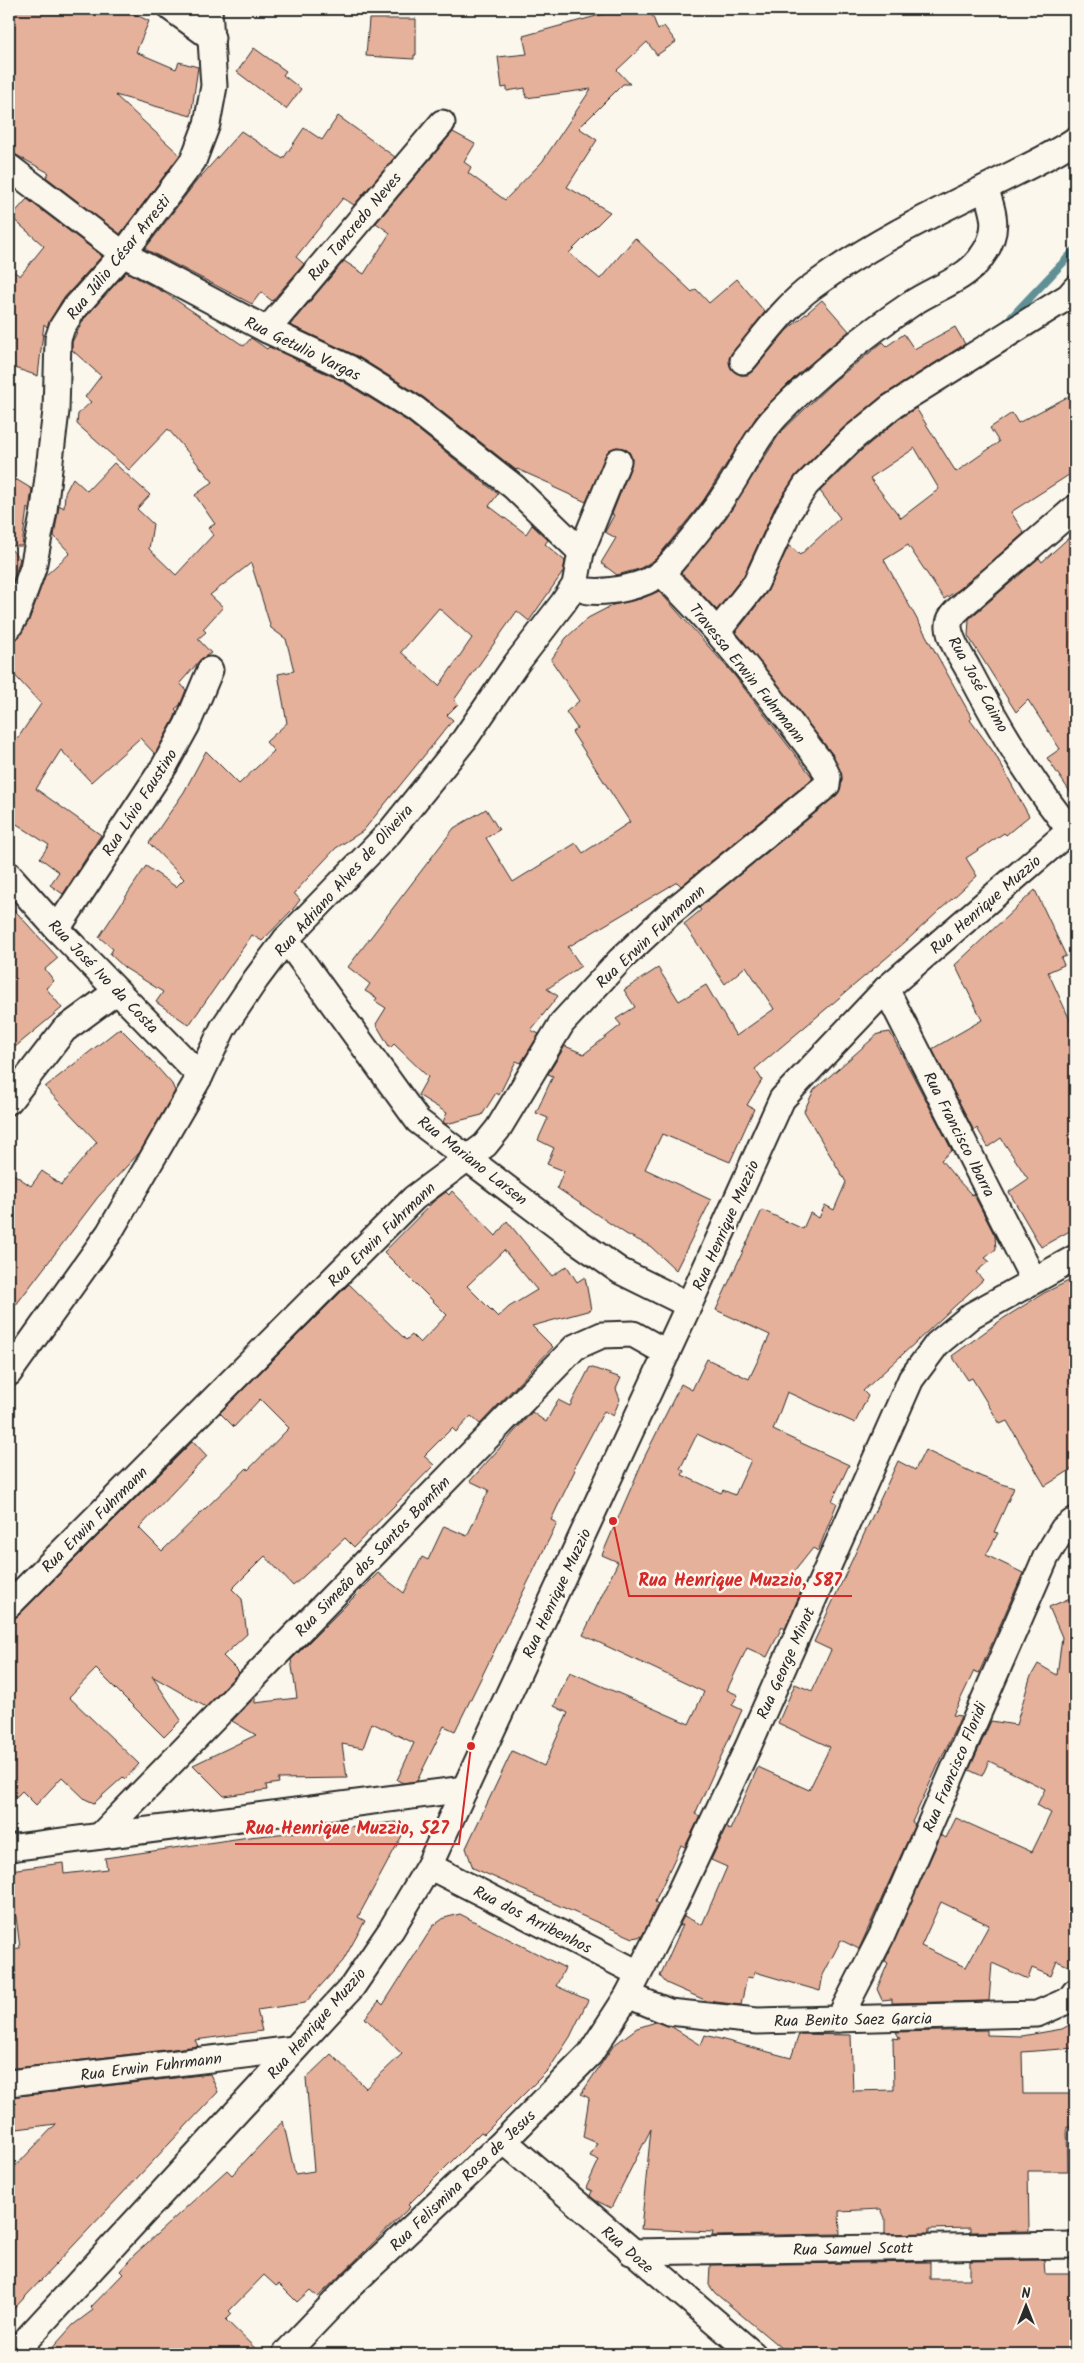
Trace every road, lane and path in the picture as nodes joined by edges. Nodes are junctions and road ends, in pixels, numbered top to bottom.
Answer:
1 (172, 9) edge
2 (209, 9) edge
3 (212, 38) junction
4 (442, 123) dead end
5 (1075, 140) edge
6 (9, 167) edge
7 (984, 188) junction
8 (123, 254) junction
9 (1075, 289) edge
10 (267, 330) junction
11 (743, 360) dead end
12 (618, 460) dead end
13 (1075, 508) edge
14 (580, 552) junction
15 (661, 573) junction
16 (575, 585) junction
17 (9, 627) edge
18 (718, 631) junction
19 (210, 670) dead end
20 (828, 778) joint
21 (1074, 831) edge
22 (9, 875) edge
23 (57, 929) junction
24 (286, 939) junction
25 (886, 989) junction
26 (118, 990) junction
27 (200, 1076) junction
28 (9, 1101) edge
29 (468, 1156) junction
30 (1075, 1258) edge
31 (1034, 1279) junction
32 (689, 1305) junction
33 (667, 1353) junction
34 (9, 1373) edge
35 (1075, 1520) edge
36 (9, 1604) edge
37 (465, 1789) junction
38 (100, 1836) junction
39 (9, 1848) edge
40 (429, 1866) junction
41 (638, 1973) junction
42 (1075, 1992) edge
43 (628, 1995) junction
44 (839, 2019) junction
45 (294, 2049) junction
46 (9, 2084) edge
47 (504, 2141) junction
48 (1075, 2245) edge
49 (631, 2252) junction
50 (13, 2354) edge
51 (285, 2354) edge
52 (753, 2354) edge

1 - 3 street
2 - 3 street, Rua Júlio César Arresti
3 - 8 street, Rua Júlio César Arresti
4 - 10 street, Rua Tancredo Neves
5 - 7 street
6 - 8 street, Rua Getulio Vargas
7 - 11 street
7 - 15 street
8 - 10 street, Rua Getulio Vargas
8 - 17 street, Rua Júlio César Arresti
9 - 18 street
10 - 14 street, Rua Getulio Vargas
12 - 14 street, Rua Adriano Alves de Oliveira
13 - 21 street, Rua José Caimo
14 - 16 street, Rua Adriano Alves de Oliveira
15 - 16 street
15 - 18 street, Travessa Erwin Fuhrmann
16 - 24 street, Rua Adriano Alves de Oliveira
18 - 20 street, Travessa Erwin Fuhrmann
19 - 23 street, Rua Lívio Faustino
20 - 29 street, Rua Erwin Fuhrmann
21 - 25 street, Rua Henrique Muzzio
22 - 23 street, Rua José Ivo da Costa
23 - 26 street, Rua José Ivo da Costa
24 - 27 street, Rua Adriano Alves de Oliveira
24 - 29 street, Rua Mariano Larsen
25 - 31 street, Rua Francisco Ibarra
25 - 32 street, Rua Henrique Muzzio
26 - 27 street, Rua José Ivo da Costa
26 - 28 street
27 - 34 street, Rua Adriano Alves de Oliveira
29 - 32 street, Rua Mariano Larsen
29 - 36 street, Rua Erwin Fuhrmann
30 - 31 street, Rua George Minot
31 - 41 street, Rua George Minot
32 - 33 street, Rua Henrique Muzzio
33 - 37 street, Rua Henrique Muzzio
33 - 38 street, Rua Simeão dos Santos Bomfim
35 - 44 street, Rua Francisco Floridi
37 - 38 street
37 - 40 street, Rua Henrique Muzzio
38 - 39 street
40 - 41 street, Rua dos Arribenhos
40 - 45 street, Rua Henrique Muzzio
41 - 43 street, Rua George Minot
42 - 44 street, Rua Benito Saez Garcia
43 - 44 street, Rua Benito Saez Garcia
43 - 47 street, Rua Felismina Rosa de Jesus
45 - 46 street, Rua Erwin Fuhrmann
45 - 50 street, Rua Henrique Muzzio
47 - 49 street, Rua Doze
47 - 51 street, Rua Felismina Rosa de Jesus
48 - 49 street, Rua Samuel Scott
49 - 52 street, Rua Doze

